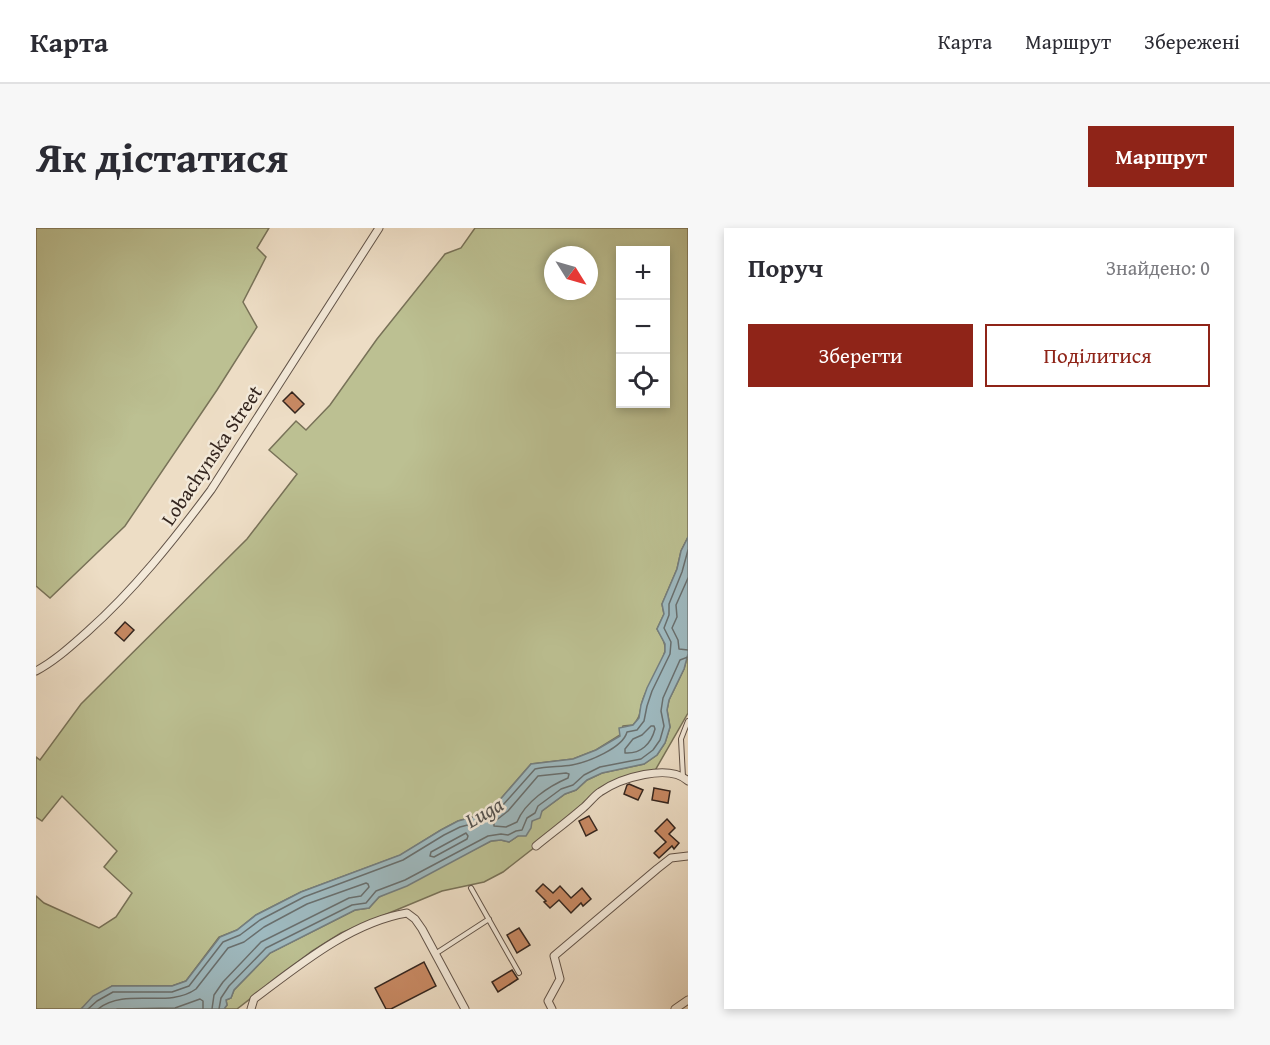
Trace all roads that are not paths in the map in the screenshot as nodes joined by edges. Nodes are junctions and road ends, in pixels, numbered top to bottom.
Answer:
1 (379, 228) edge
2 (36, 671) edge
3 (688, 721) edge
4 (686, 779) edge
5 (536, 846) dead end
6 (688, 856) edge
7 (471, 888) dead end
8 (489, 919) junction
9 (435, 954) junction
10 (519, 973) dead end
11 (688, 1000) edge
12 (251, 1009) edge
13 (465, 1009) edge
14 (552, 1009) edge
15 (675, 1009) edge

1 - 2 street, Lobachynska Street
3 - 4 lane
4 - 5 street
6 - 14 street
7 - 8 lane
8 - 9 lane
8 - 10 lane
9 - 12 street
9 - 13 street
11 - 15 street

